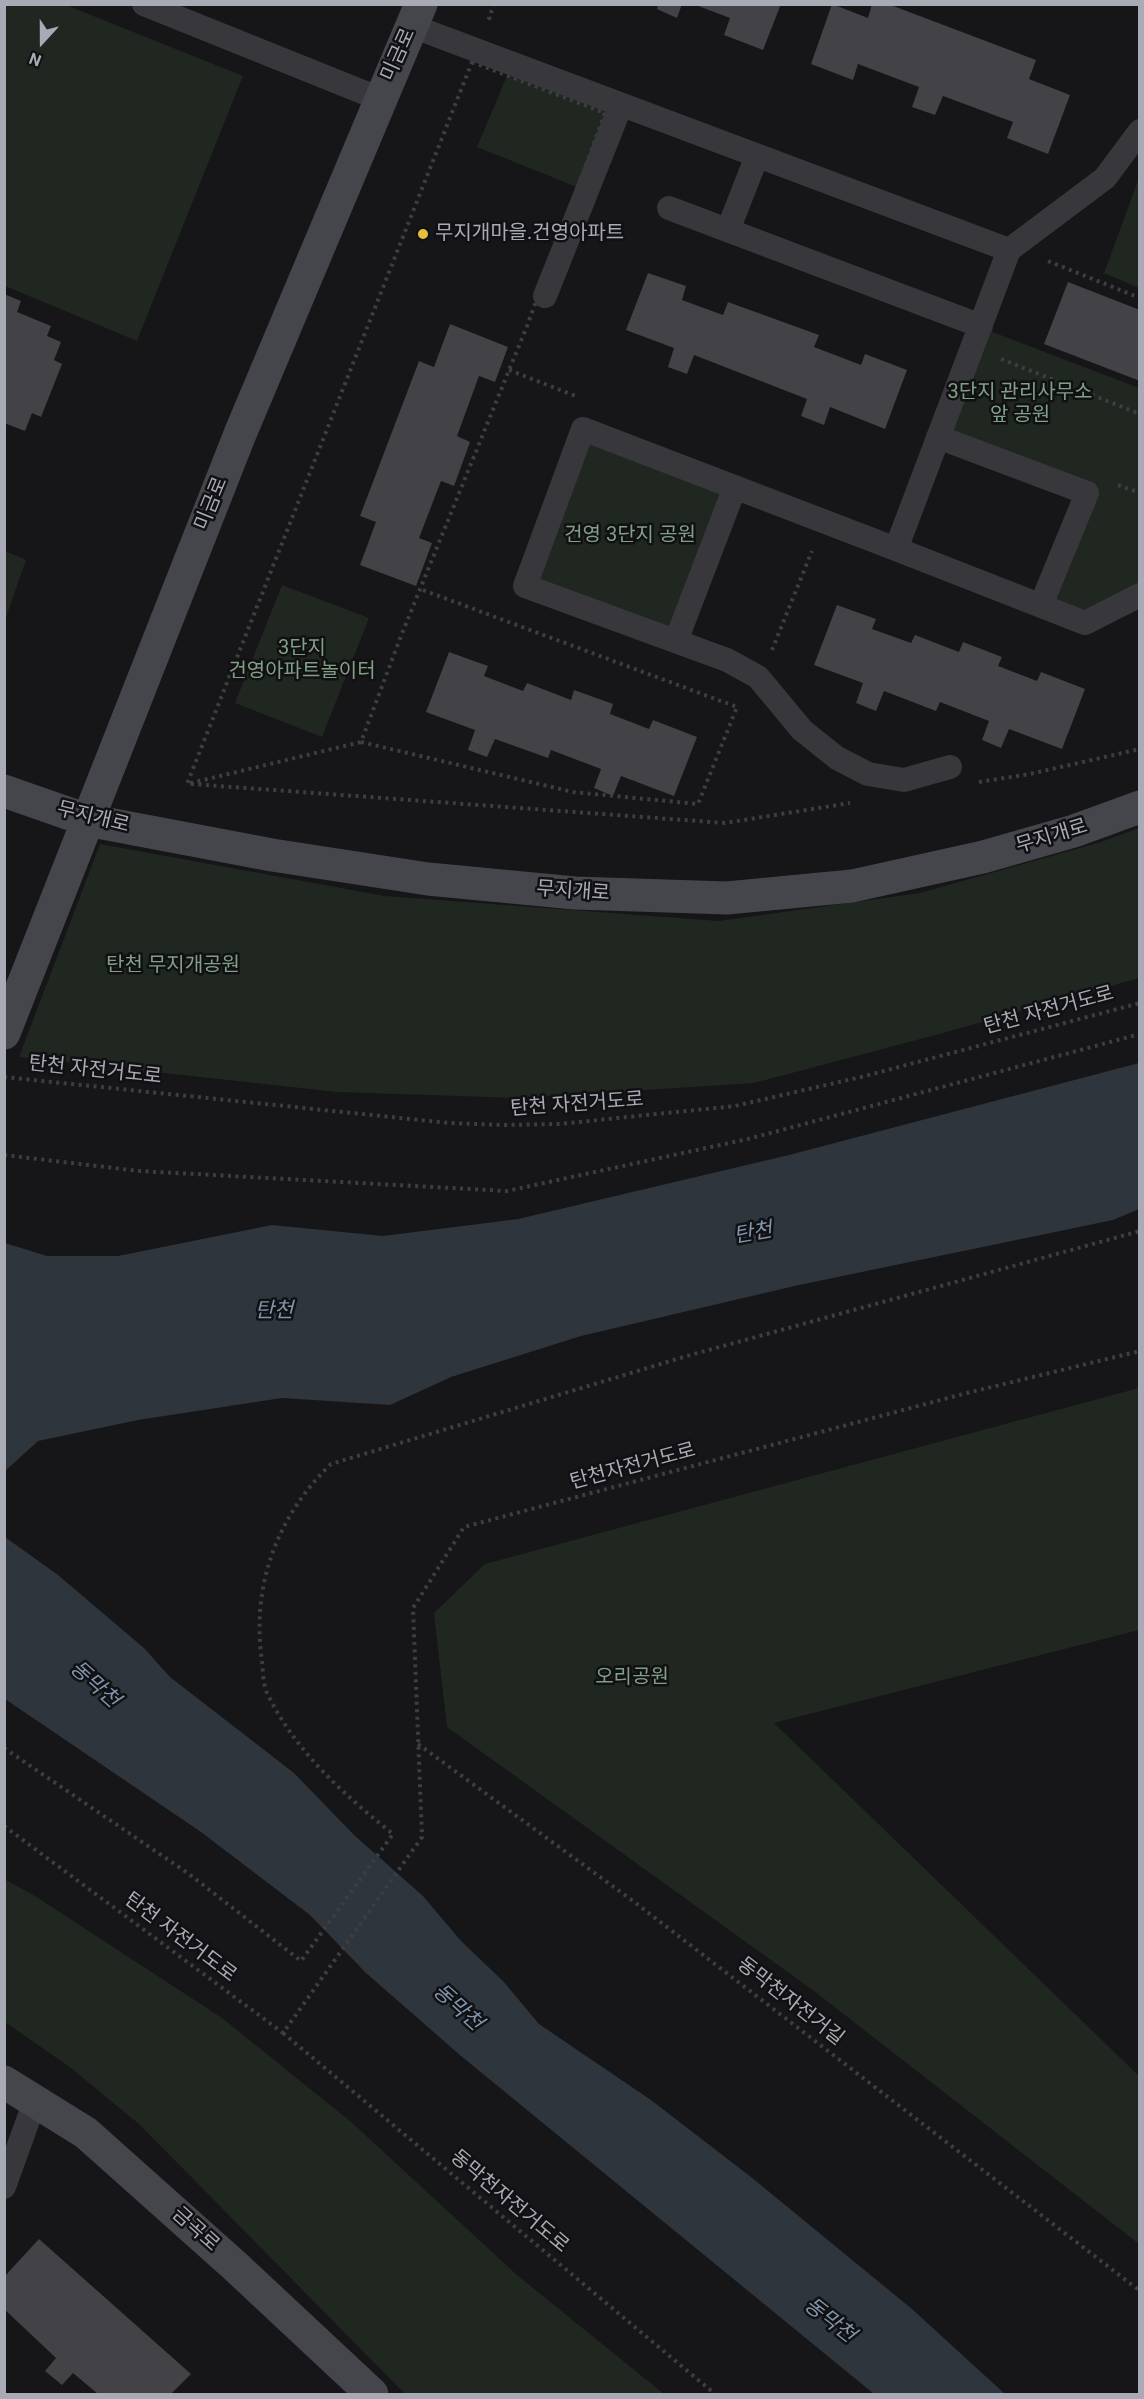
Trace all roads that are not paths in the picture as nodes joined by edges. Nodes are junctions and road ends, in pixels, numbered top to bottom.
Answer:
1 (144, 4) edge
2 (416, 15) edge
3 (380, 99) junction
4 (621, 105) junction
5 (1140, 131) edge
6 (757, 156) junction
7 (669, 208) dead end
8 (728, 230) junction
9 (1009, 250) junction
10 (545, 296) dead end
11 (981, 326) junction
12 (938, 436) junction
13 (735, 487) junction
14 (896, 549) junction
15 (1140, 596) edge
16 (1041, 605) junction
17 (676, 641) junction
18 (950, 767) dead end
19 (4, 791) edge
20 (1140, 807) edge
21 (87, 820) junction
22 (9, 1020) edge
23 (4, 2082) edge
24 (35, 2101) junction
25 (4, 2187) edge
26 (372, 2394) edge

1 - 3 lane
2 - 3 main road, 미금로
2 - 4 lane
3 - 21 main road, 미금로
4 - 6 lane
4 - 10 lane
5 - 9 lane
6 - 8 lane
6 - 9 lane
7 - 8 lane
8 - 11 lane
9 - 11 lane
11 - 12 lane
12 - 14 lane
12 - 16 lane
13 - 14 lane
13 - 17 lane
13 - 17 lane
14 - 16 lane
15 - 16 lane
17 - 18 lane
19 - 21 main road, 무지개로
20 - 21 main road, 무지개로
21 - 22 main road, 미금로
23 - 24 main road, 금곡로
24 - 25 lane
24 - 26 main road, 금곡로

